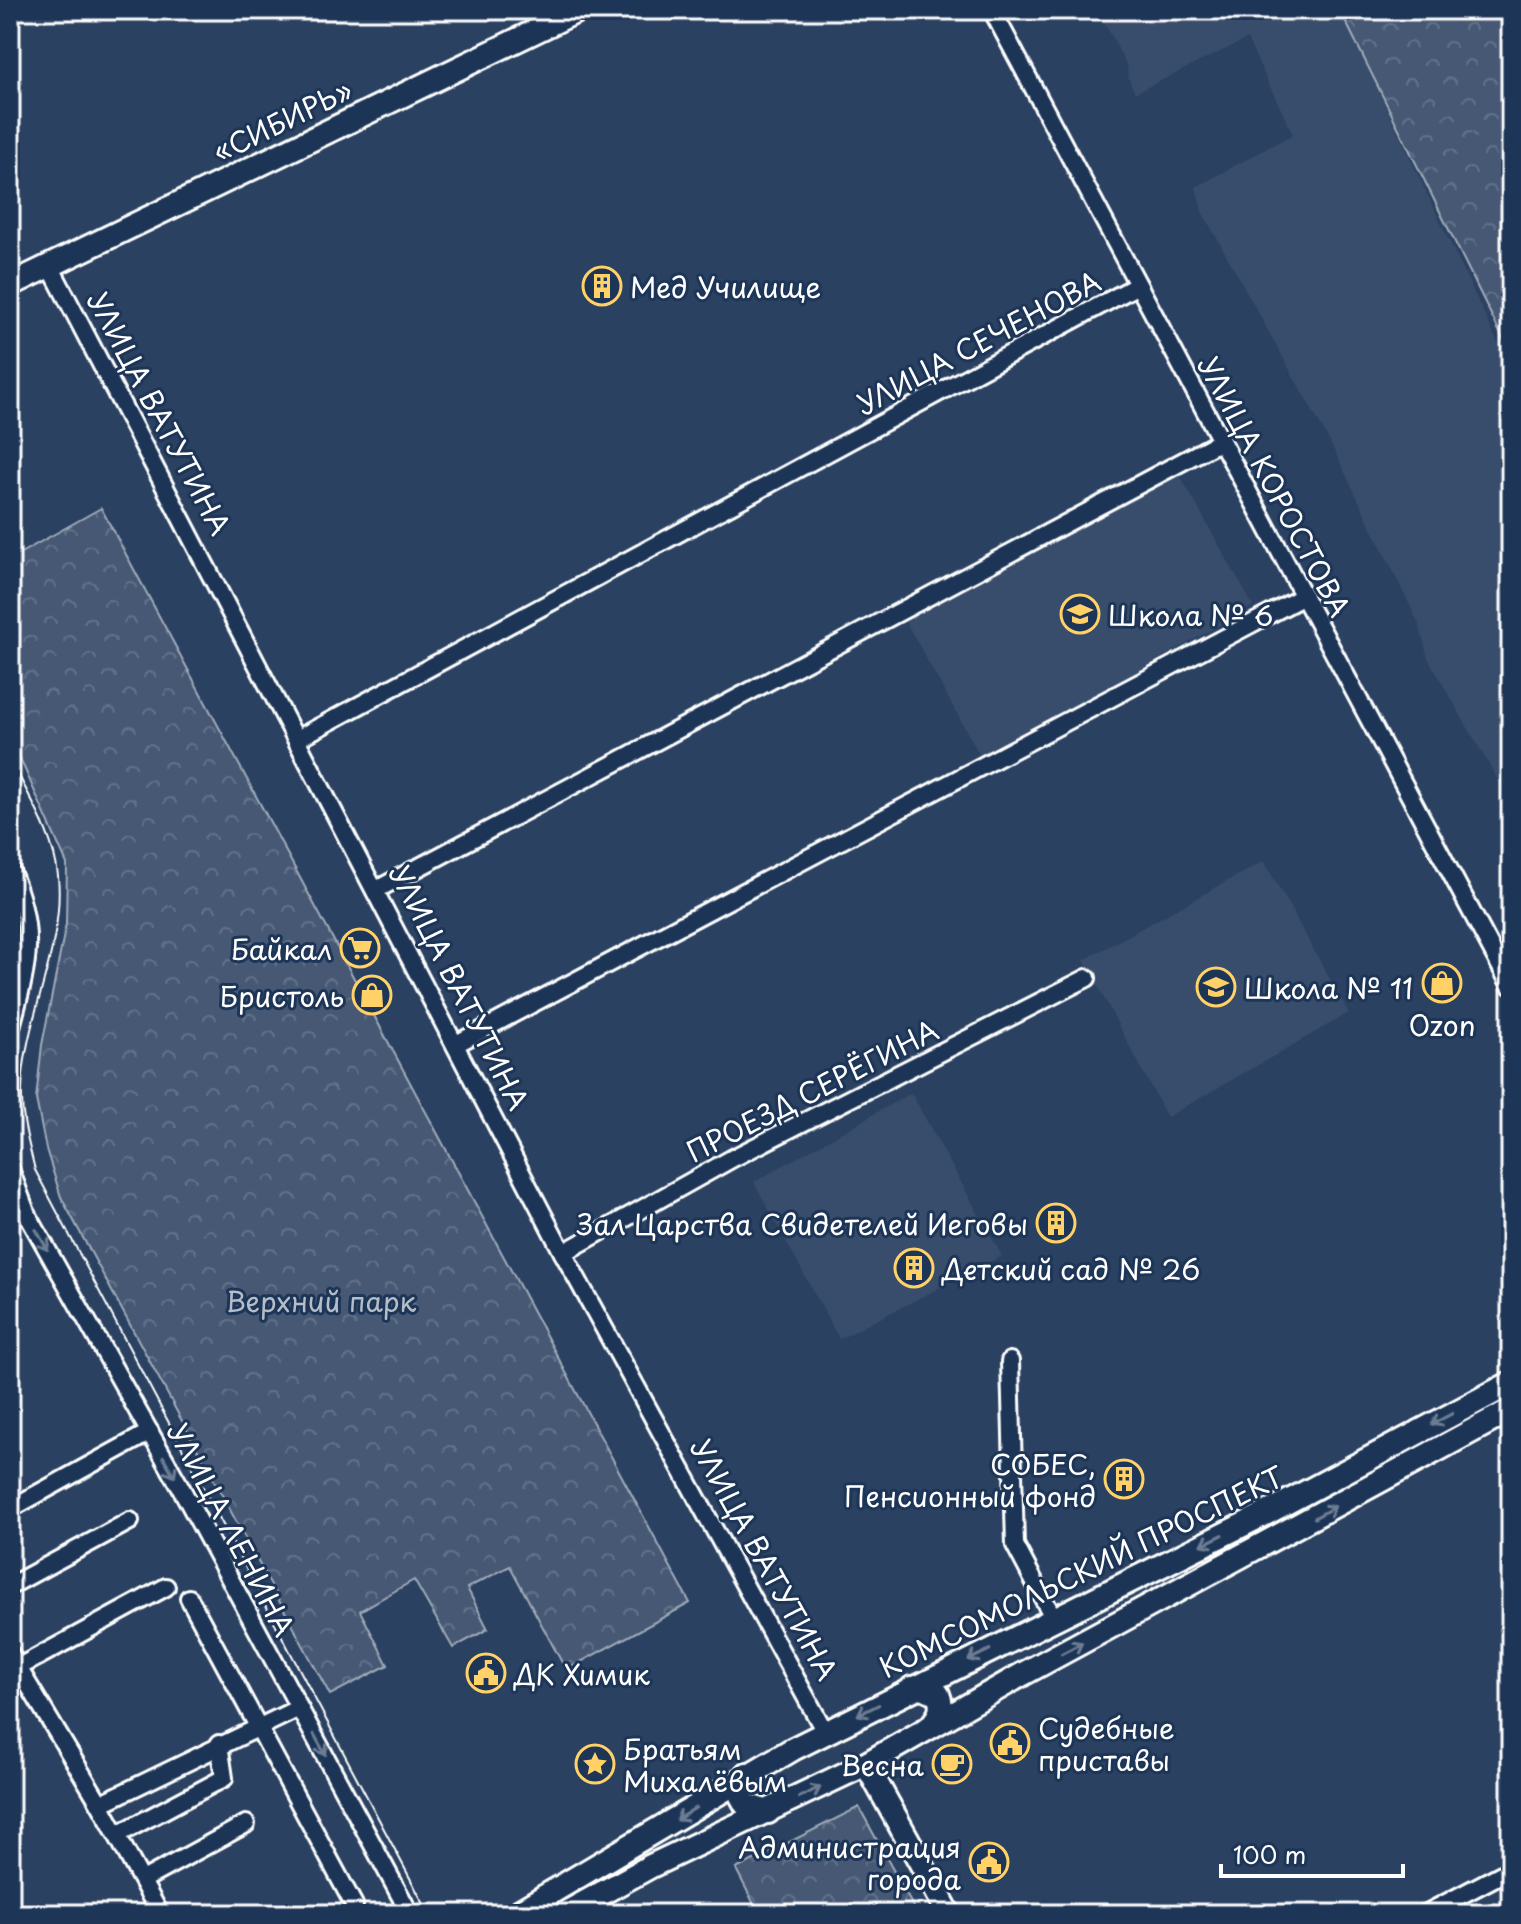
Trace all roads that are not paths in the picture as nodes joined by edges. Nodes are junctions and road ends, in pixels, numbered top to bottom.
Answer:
1 (579, 10) edge
2 (992, 10) edge
3 (50, 266) junction
4 (10, 285) edge
5 (1138, 285) junction
6 (1221, 441) junction
7 (1304, 596) junction
8 (297, 739) junction
9 (10, 869) edge
10 (376, 890) junction
11 (1087, 978) dead end
12 (1511, 986) edge
13 (10, 1031) edge
14 (456, 1044) junction
15 (10, 1169) edge
16 (26, 1212) junction
17 (10, 1220) edge
18 (563, 1253) junction
19 (1010, 1361) dead end
20 (1511, 1383) edge
21 (1511, 1410) edge
22 (150, 1432) junction
23 (10, 1509) edge
24 (130, 1521) dead end
25 (10, 1586) edge
26 (166, 1587) dead end
27 (189, 1598) dead end
28 (1053, 1617) dead end
29 (14, 1660) edge
30 (912, 1688) junction
31 (299, 1708) junction
32 (260, 1726) junction
33 (930, 1727) junction
34 (825, 1732) junction
35 (219, 1744) junction
36 (866, 1764) junction
37 (747, 1774) junction
38 (100, 1804) junction
39 (768, 1812) junction
40 (246, 1824) dead end
41 (117, 1835) junction
42 (1511, 1869) edge
43 (143, 1880) junction
44 (354, 1905) dead end
45 (160, 1914) edge
46 (410, 1914) edge
47 (515, 1914) edge
48 (564, 1914) edge
49 (949, 1914) edge
50 (1425, 1914) edge

1 - 3 main road, «СИБИРЬ»
2 - 5 street, УЛИЦА КОРОСТОВА
3 - 4 main road, «СИБИРЬ»
3 - 8 street, УЛИЦА ВАТУТИНА
5 - 6 street, УЛИЦА КОРОСТОВА
5 - 8 street, УЛИЦА СЕЧЕНОВА
6 - 7 street, УЛИЦА КОРОСТОВА
6 - 10 street
7 - 12 street, УЛИЦА КОРОСТОВА
7 - 14 street
8 - 10 street, УЛИЦА ВАТУТИНА
9 - 13 street
10 - 14 street, УЛИЦА ВАТУТИНА
11 - 18 street, ПРОЕЗД СЕРЁГИНА
14 - 18 street, УЛИЦА ВАТУТИНА
15 - 16 street, УЛИЦА ЛЕНИНА
16 - 17 street
16 -> 22 street, УЛИЦА ЛЕНИНА
18 - 34 street, УЛИЦА ВАТУТИНА
19 - 28 street
20 -> 30 main road, КОМСОМОЛЬСКИЙ ПРОСПЕКТ
33 -> 21 main road, КОМСОМОЛЬСКИЙ ПРОСПЕКТ
22 - 23 street
22 -> 31 street, УЛИЦА ЛЕНИНА
24 - 25 street
26 - 29 street
27 - 32 street
29 - 38 street
30 - 33 main road
30 -> 34 main road, КОМСОМОЛЬСКИЙ ПРОСПЕКТ
31 - 32 street
31 -> 46 street, УЛИЦА ЛЕНИНА
32 - 35 street
32 - 44 street
33 - 36 main road, КОМСОМОЛЬСКИЙ ПРОСПЕКТ
34 - 37 main road, КОМСОМОЛЬСКИЙ ПРОСПЕКТ
35 - 38 street
35 - 41 street
39 -> 36 main road, КОМСОМОЛЬСКИЙ ПРОСПЕКТ
36 - 49 main road
37 - 39 main road
37 -> 47 main road, КОМСОМОЛЬСКИЙ ПРОСПЕКТ
38 - 41 street
39 - 48 main road, КОМСОМОЛЬСКИЙ ПРОСПЕКТ
40 - 43 street
41 - 43 street
42 - 50 street
43 - 45 street

